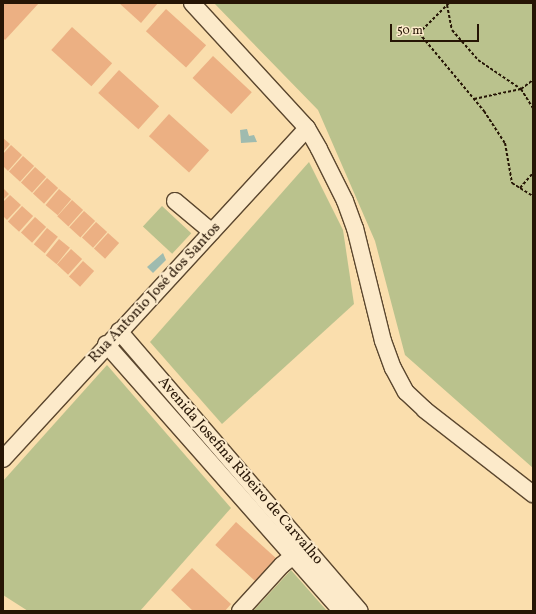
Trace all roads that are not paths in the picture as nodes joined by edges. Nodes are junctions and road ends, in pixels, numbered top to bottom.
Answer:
1 (192, 3) edge
2 (307, 128) junction
3 (175, 201) dead end
4 (212, 232) junction
5 (119, 331) junction
6 (106, 344) junction
7 (3, 459) edge
8 (533, 494) edge
9 (288, 561) junction
10 (240, 611) edge
11 (341, 611) edge
12 (360, 611) edge

1 - 2 street
2 - 4 street, Rua Antonio José dos Santos
2 - 8 street
3 - 4 street
4 - 5 street, Rua Antonio José dos Santos
5 - 6 street, Rua Antonio José dos Santos
5 - 12 street, Avenida Josefina Ribeiro de Carvalho
6 - 7 street, Rua Antonio José dos Santos
6 - 9 street, Avenida Josefina Ribeiro de Carvalho
9 - 10 street
9 - 11 street, Avenida Josefina Ribeiro de Carvalho

